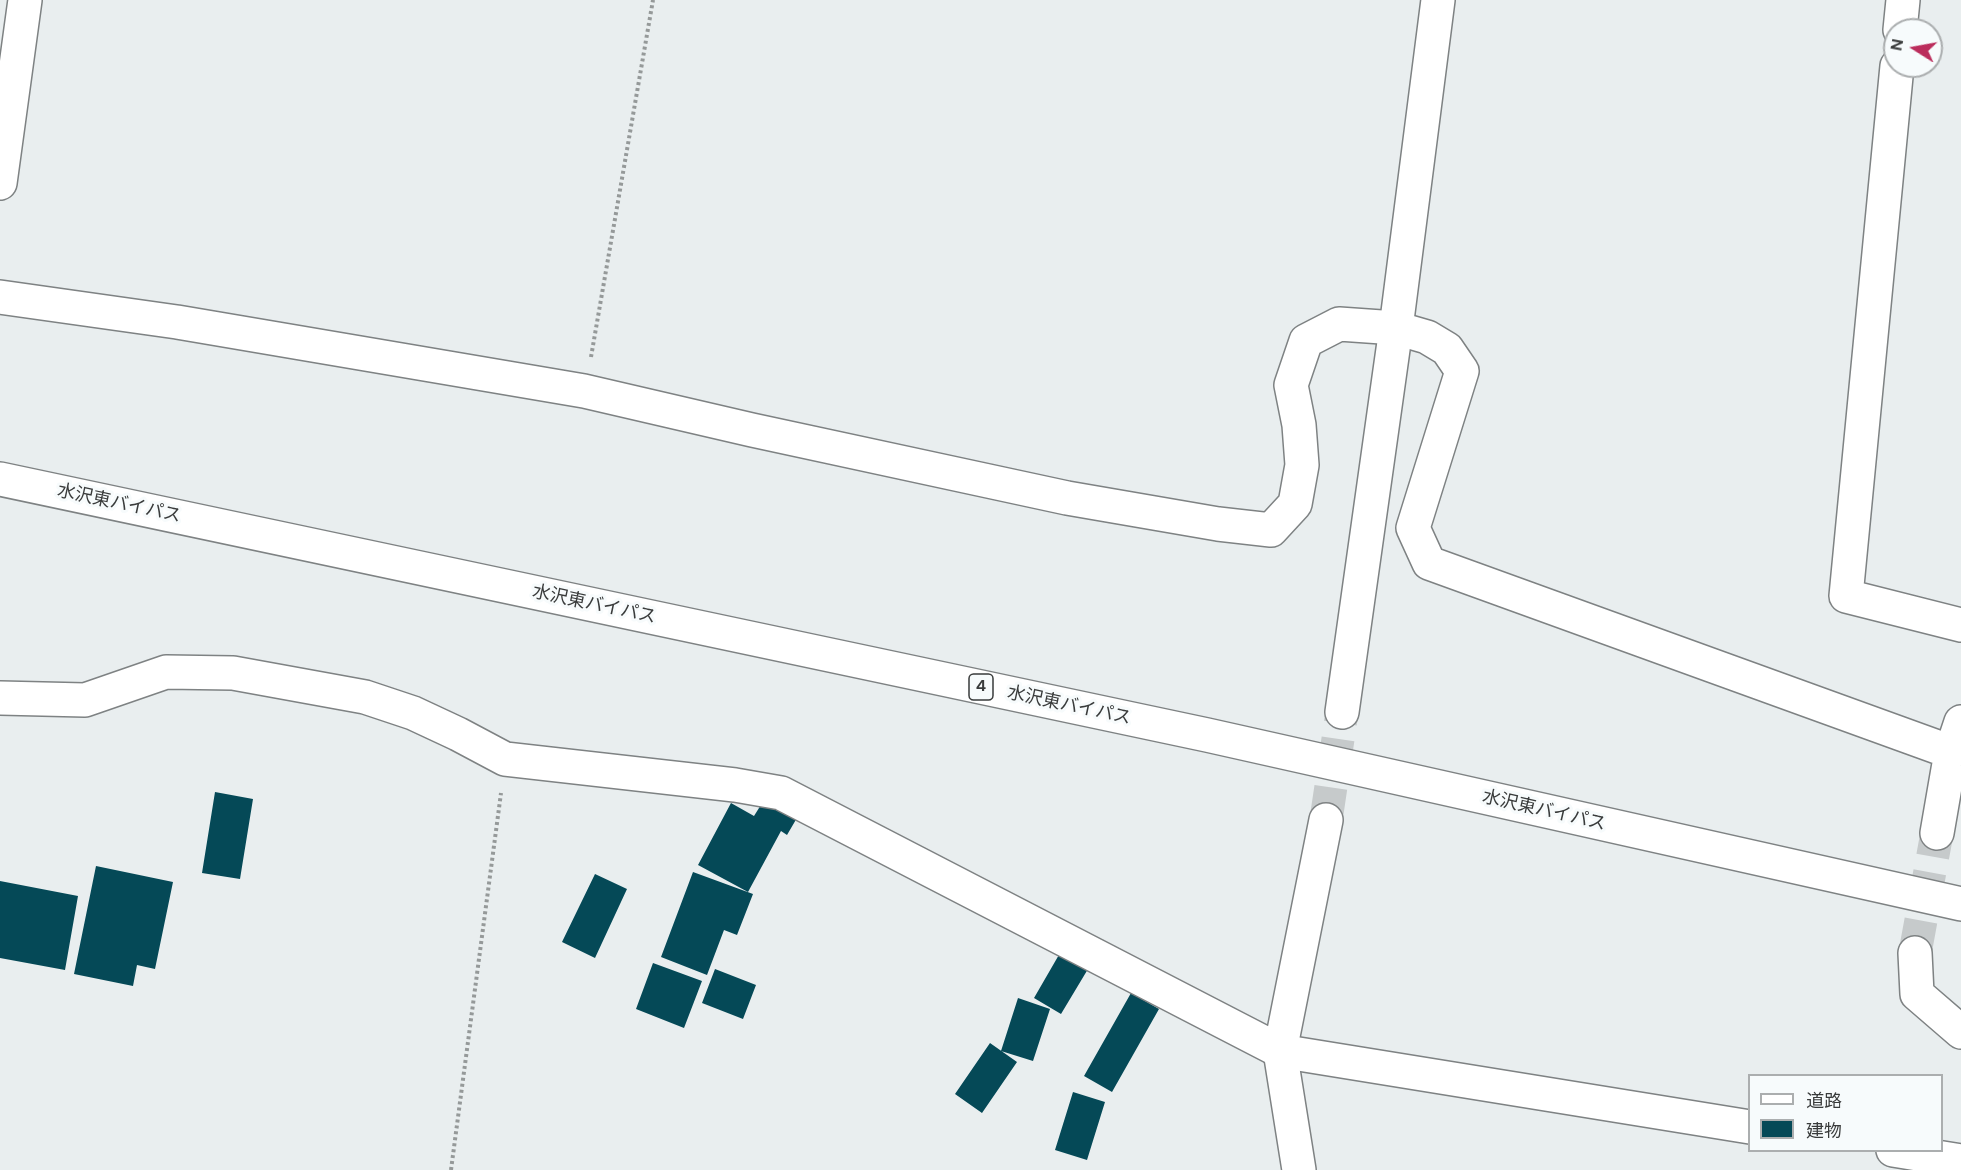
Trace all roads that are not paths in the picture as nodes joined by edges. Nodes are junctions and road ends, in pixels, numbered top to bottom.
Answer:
1 (25, 0) edge
2 (1438, 0) edge
3 (1903, 0) edge
4 (1901, 18) edge
5 (1896, 78) edge
6 (0, 183) edge
7 (0, 297) edge
8 (1396, 328) junction
9 (0, 479) edge
10 (1961, 625) edge
11 (0, 698) edge
12 (1342, 712) tunnel mouth
13 (1956, 737) edge
14 (1326, 819) tunnel mouth
15 (1937, 833) tunnel mouth
16 (1961, 904) edge
17 (1914, 953) tunnel mouth
18 (1961, 1032) edge
19 (1280, 1051) junction
20 (1748, 1127) edge
21 (1905, 1152) edge
22 (1961, 1161) edge
23 (1299, 1170) edge

1 - 6 main road
2 - 8 main road
3 - 4 main road
5 - 10 main road
7 - 8 main road
8 - 12 main road
8 - 13 main road
9 - 16 main road, 水沢東バイパス / 4
11 - 19 main road
13 - 15 main road
14 - 19 main road
17 - 18 main road
19 - 20 main road
19 - 23 main road
21 - 22 main road

